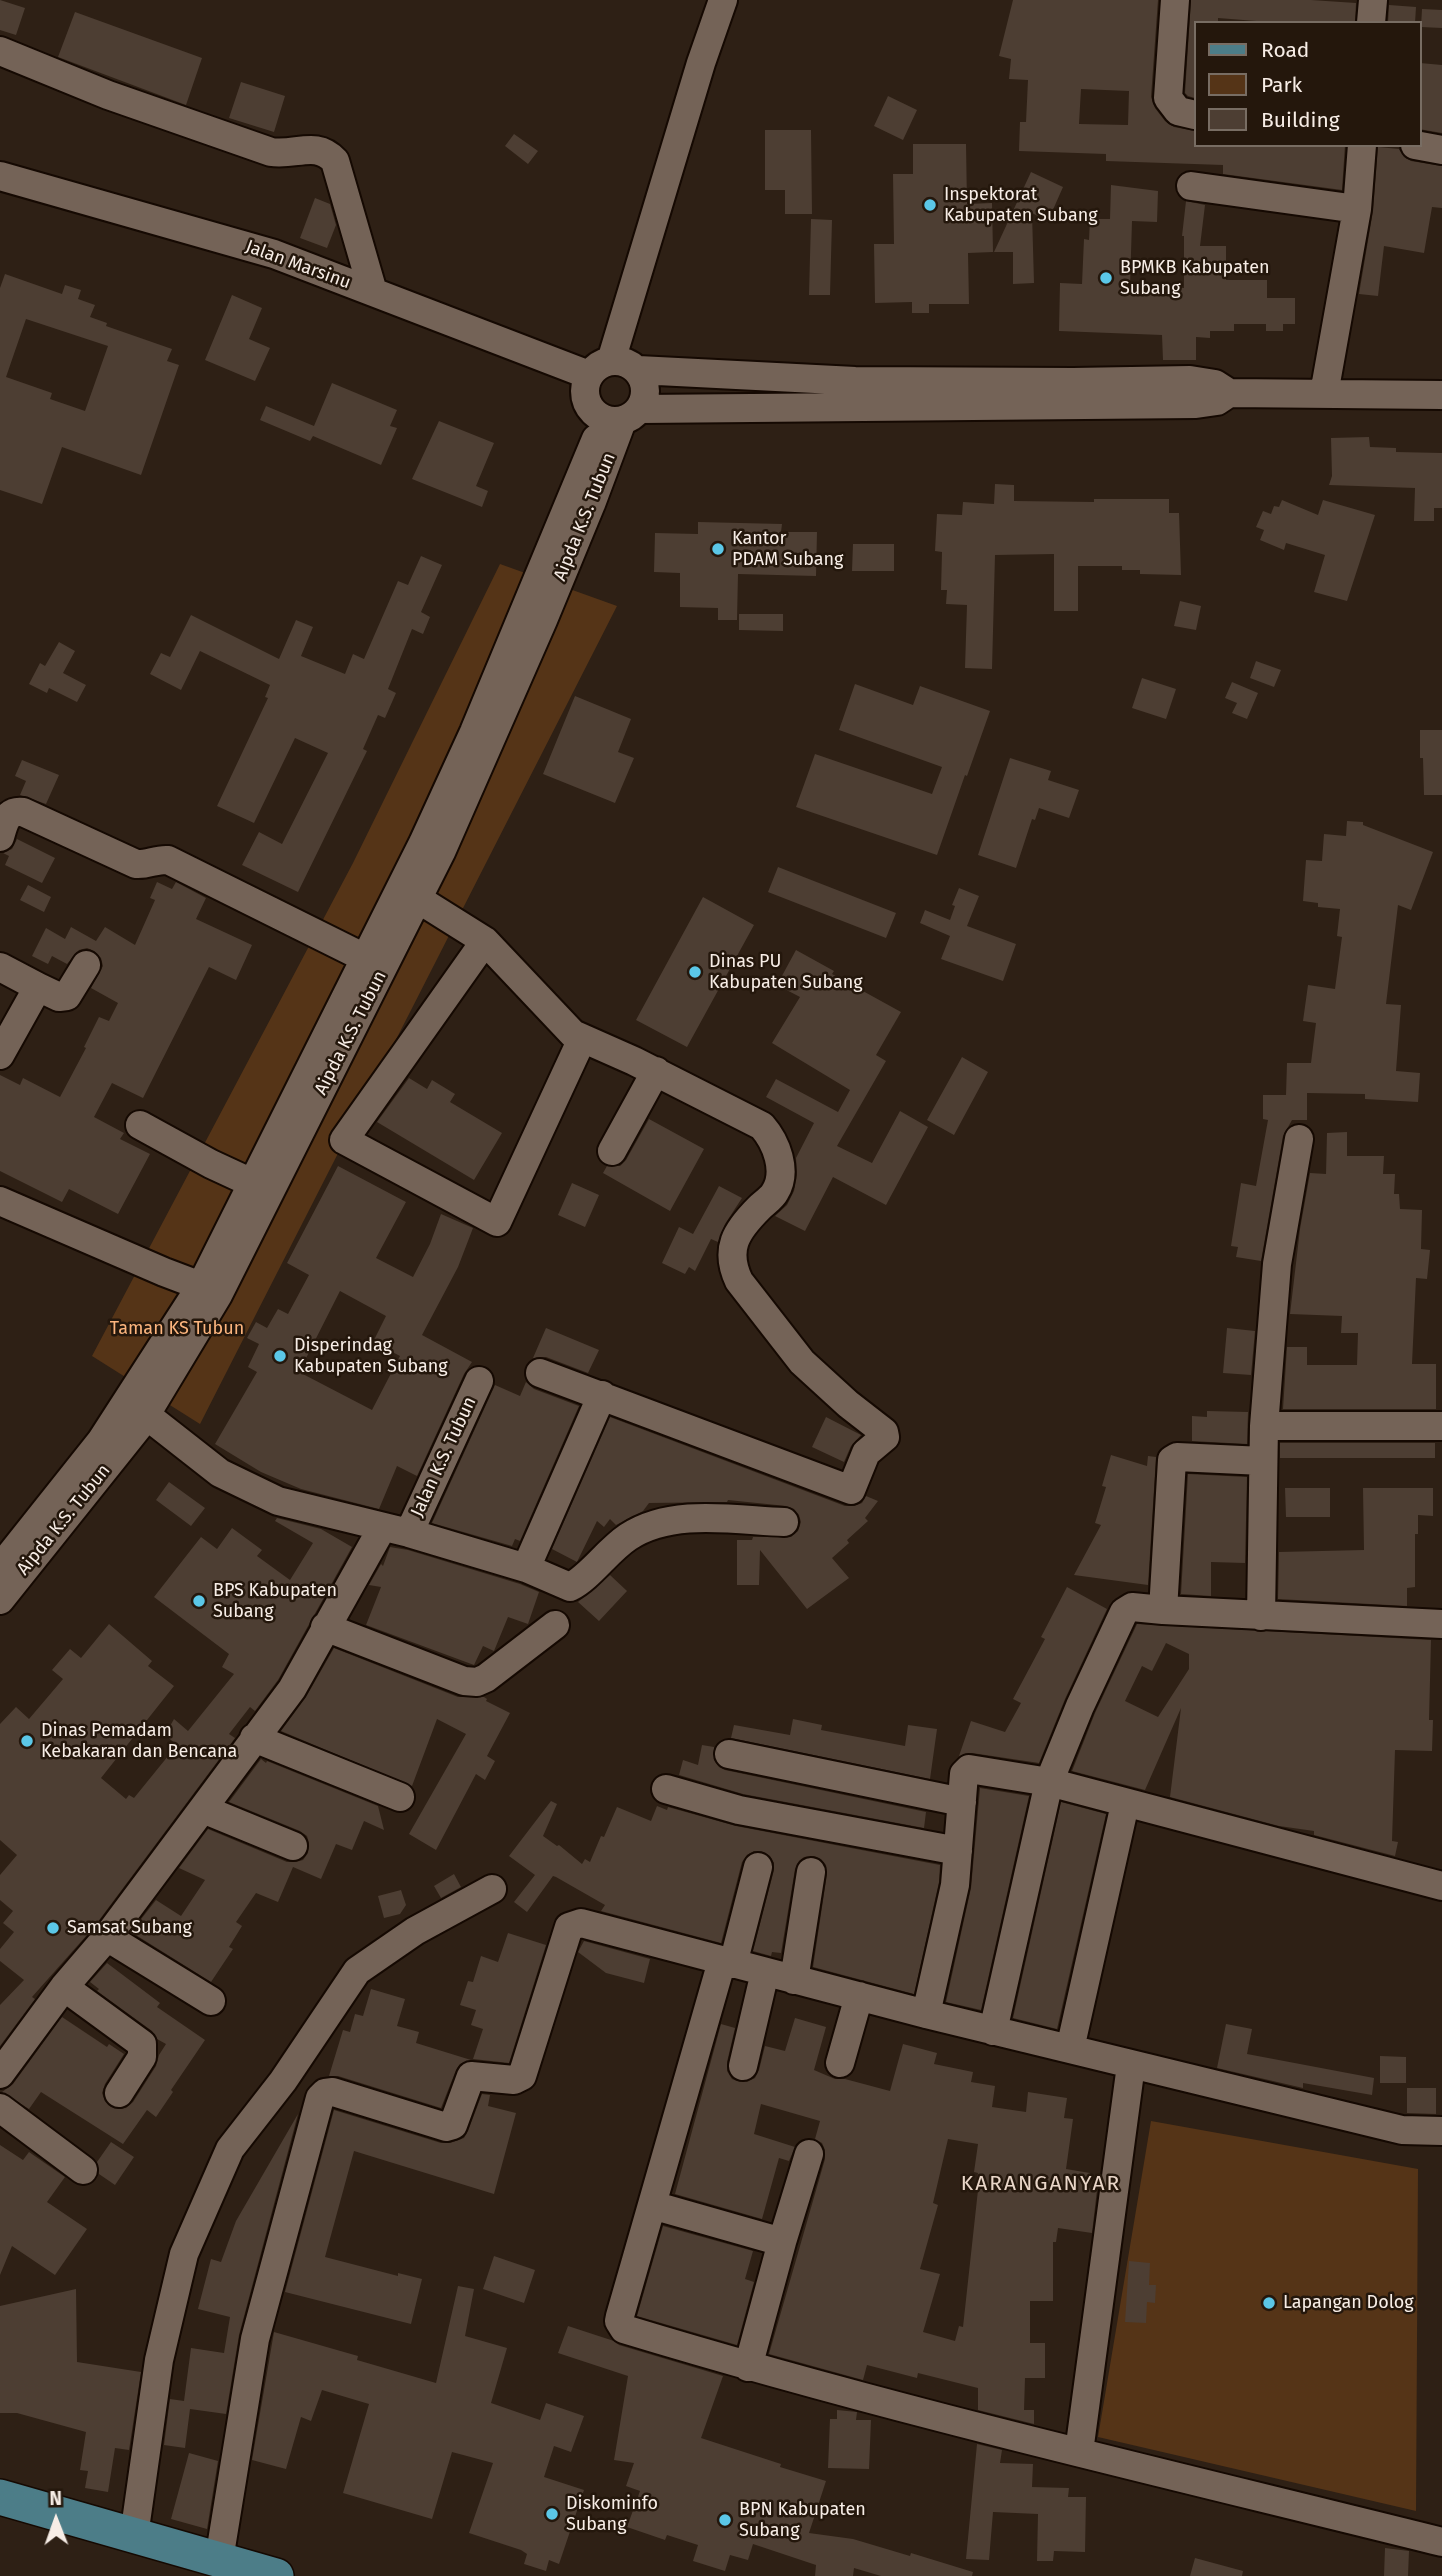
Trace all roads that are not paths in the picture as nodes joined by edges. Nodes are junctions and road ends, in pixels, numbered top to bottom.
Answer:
1 (723, 0) edge
2 (1175, 0) edge
3 (1373, 0) edge
4 (1371, 21) edge
5 (0, 51) edge
6 (1194, 115) edge
7 (1421, 146) edge
8 (1362, 147) edge
9 (1442, 150) edge
10 (0, 176) edge
11 (1191, 186) dead end
12 (1357, 209) junction
13 (373, 292) junction
14 (600, 368) junction
15 (638, 370) junction
16 (1229, 393) junction
17 (1324, 394) junction
18 (1442, 396) edge
19 (622, 417) junction
20 (0, 837) edge
21 (418, 900) junction
22 (485, 941) junction
23 (365, 958) junction
24 (86, 965) dead end
25 (0, 967) edge
26 (38, 987) junction
27 (582, 1039) junction
28 (0, 1055) edge
29 (656, 1071) junction
30 (140, 1125) dead end
31 (1299, 1139) dead end
32 (612, 1151) dead end
33 (253, 1182) junction
34 (0, 1201) edge
35 (201, 1286) junction
36 (540, 1373) dead end
37 (479, 1381) dead end
38 (602, 1395) junction
39 (146, 1415) junction
40 (1264, 1426) junction
41 (1442, 1426) edge
42 (1263, 1461) junction
43 (784, 1522) dead end
44 (382, 1528) junction
45 (409, 1533) junction
46 (0, 1568) edge
47 (526, 1568) junction
48 (0, 1600) edge
49 (1163, 1610) junction
50 (1261, 1616) junction
51 (1442, 1624) edge
52 (555, 1625) dead end
53 (324, 1627) junction
54 (254, 1738) junction
55 (729, 1754) dead end
56 (1049, 1782) junction
57 (666, 1789) dead end
58 (401, 1797) dead end
59 (962, 1802) junction
60 (1125, 1804) junction
61 (202, 1808) junction
62 (293, 1846) dead end
63 (958, 1851) junction
64 (758, 1867) dead end
65 (811, 1872) dead end
66 (1442, 1886) edge
67 (492, 1889) dead end
68 (107, 1937) junction
69 (728, 1962) junction
70 (765, 1972) junction
71 (794, 1980) junction
72 (64, 1987) junction
73 (859, 1996) junction
74 (211, 2001) dead end
75 (926, 2014) junction
76 (993, 2031) junction
77 (1070, 2049) junction
78 (840, 2063) dead end
79 (1131, 2065) junction
80 (743, 2066) dead end
81 (0, 2074) edge
82 (119, 2093) dead end
83 (0, 2108) edge
84 (1442, 2131) edge
85 (809, 2154) dead end
86 (83, 2169) dead end
87 (652, 2205) junction
88 (782, 2242) junction
89 (748, 2367) junction
90 (1079, 2452) junction
91 (0, 2497) edge
92 (134, 2536) junction
93 (1442, 2542) edge
94 (219, 2560) junction
95 (276, 2576) edge

1 - 14 street
2 - 6 street
3 - 4 street
5 - 13 street
7 - 9 street
8 - 12 street
10 - 13 street, Jalan Marsinu
11 - 12 street
12 - 17 street
13 - 14 street, Jalan Marsinu
14 - 15 street
14 - 19 street
15 - 16 street
15 - 19 street
16 - 17 street
16 - 19 street
17 - 18 street
19 - 21 street, Aipda K.S. Tubun
19 - 23 street, Aipda K.S. Tubun
20 - 23 street
21 - 22 street
21 - 39 street, Aipda K.S. Tubun
22 - 27 street
22 - 27 street
23 - 33 street, Aipda K.S. Tubun
24 - 26 street
25 - 26 street
26 - 28 street
27 - 29 street
29 - 32 street
29 - 38 street
30 - 33 street
31 - 40 street
33 - 35 street, Aipda K.S. Tubun
34 - 35 street
35 - 46 street, Aipda K.S. Tubun
36 - 38 street
37 - 45 street, Jalan K.S. Tubun
38 - 47 street
39 - 44 street
39 - 48 street, Aipda K.S. Tubun
40 - 41 street
40 - 42 street
42 - 49 street
42 - 50 street
43 - 47 street
44 - 45 street
44 - 53 street
45 - 47 street
49 - 50 street
49 - 56 street
50 - 51 street
52 - 53 street
53 - 54 street
54 - 58 street
54 - 61 street
55 - 59 street
56 - 59 street
56 - 60 street
56 - 76 street
57 - 63 street
59 - 63 street
60 - 66 street
60 - 77 street
61 - 62 street
61 - 68 street
63 - 75 street
64 - 69 street
65 - 71 street
67 - 92 street
68 - 72 street
68 - 74 street
69 - 70 street
69 - 87 street
69 - 94 street
70 - 71 street
70 - 80 street
71 - 73 street
72 - 81 street
72 - 82 street
73 - 75 street
73 - 78 street
75 - 76 street
76 - 77 street
77 - 79 street
79 - 84 street
79 - 90 street
83 - 86 street
85 - 88 street
87 - 88 street
87 - 89 street
88 - 89 street
89 - 90 street
90 - 93 street
91 - 92 main road
92 - 94 main road
94 - 95 main road

